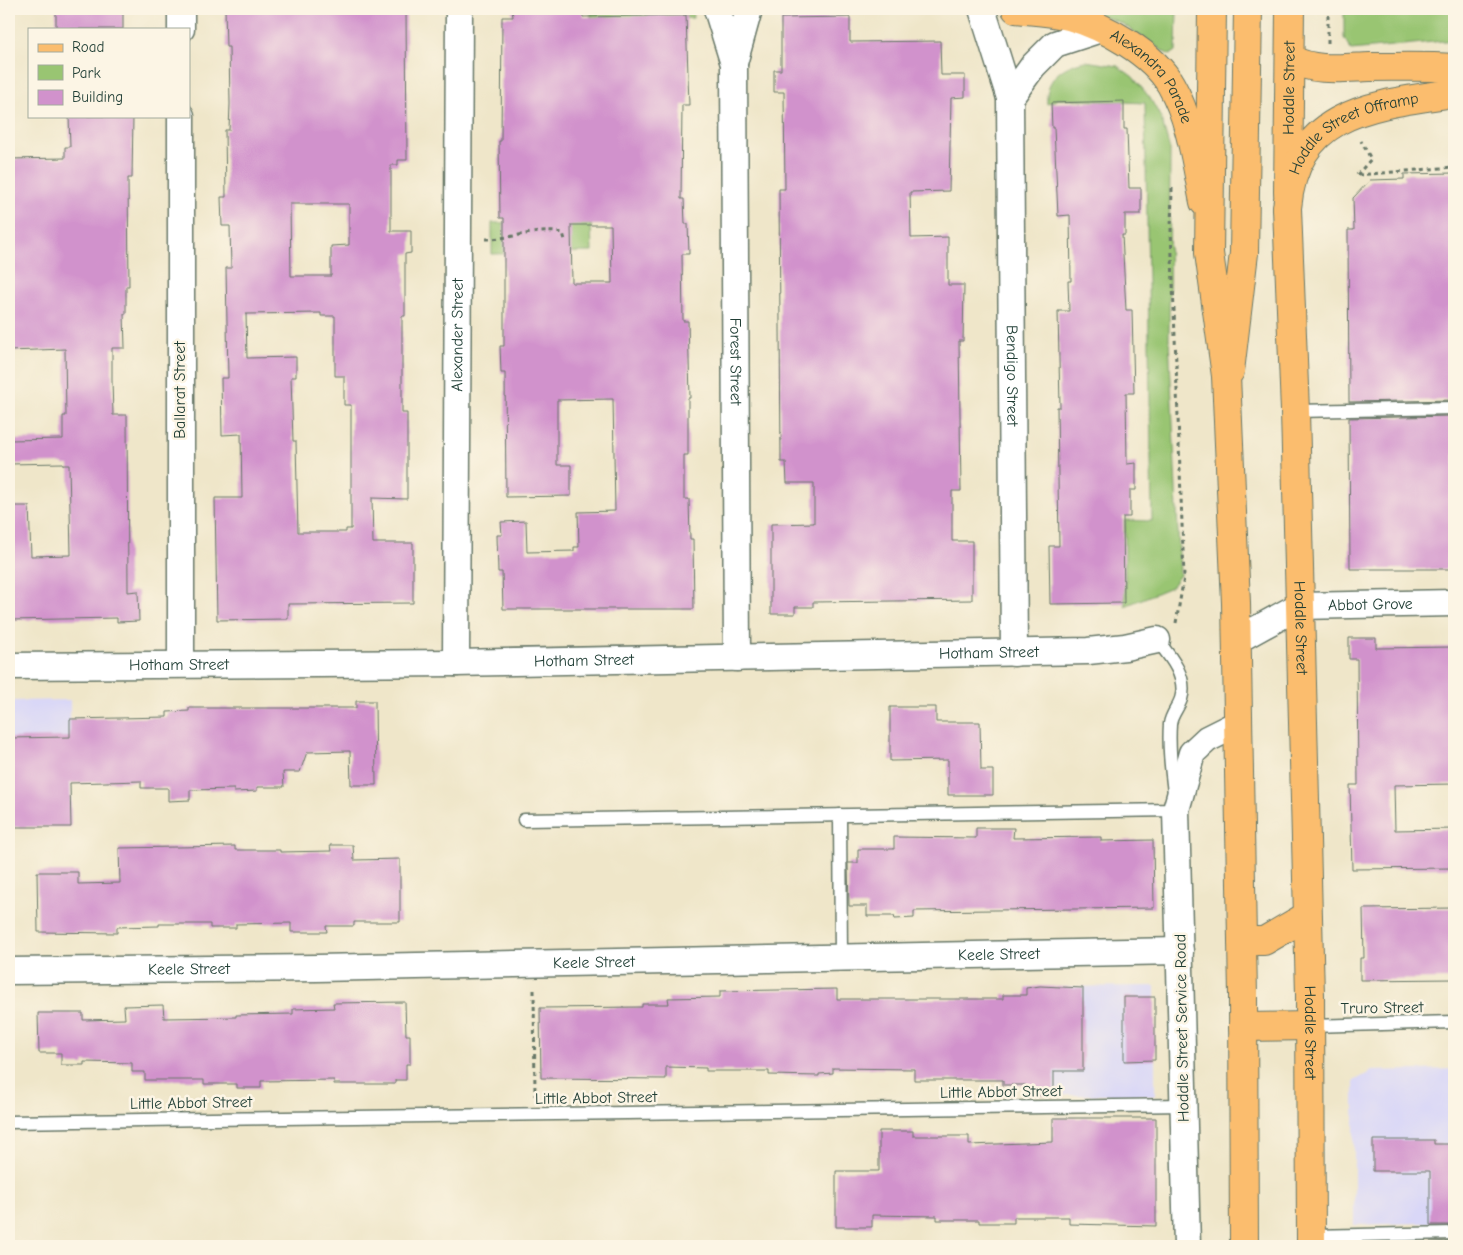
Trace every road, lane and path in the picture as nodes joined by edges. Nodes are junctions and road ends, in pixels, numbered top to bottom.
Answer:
1 (181, 9) edge
2 (459, 9) edge
3 (717, 9) edge
4 (749, 9) edge
5 (982, 9) edge
6 (1016, 9) edge
7 (1212, 9) edge
8 (1290, 9) edge
9 (1328, 9) edge
10 (1248, 10) edge
11 (181, 28) edge
12 (1101, 29) junction
13 (1328, 45) dead end
14 (1274, 48) junction
15 (734, 64) junction
16 (1454, 68) edge
17 (1454, 93) edge
18 (1010, 98) junction
19 (181, 118) edge
20 (1454, 167) edge
21 (1357, 175) dead end
22 (1172, 186) dead end
23 (1288, 208) junction
24 (1208, 220) junction
25 (486, 238) dead end
26 (565, 240) dead end
27 (1228, 397) junction
28 (1454, 408) edge
29 (1295, 411) junction
30 (1454, 603) edge
31 (1300, 606) junction
32 (1237, 640) junction
33 (1163, 648) junction
34 (1014, 653) junction
35 (737, 658) junction
36 (181, 663) junction
37 (456, 663) junction
38 (9, 666) edge
39 (1237, 724) junction
40 (1176, 810) junction
41 (840, 815) junction
42 (524, 820) dead end
43 (1308, 916) junction
44 (1242, 941) junction
45 (1180, 951) junction
46 (841, 957) junction
47 (9, 971) edge
48 (534, 989) dead end
49 (1454, 1022) edge
50 (1310, 1026) junction
51 (1243, 1027) junction
52 (1184, 1105) junction
53 (536, 1116) junction
54 (9, 1122) edge
55 (1454, 1233) edge
56 (1311, 1241) edge
57 (1187, 1246) edge
58 (1244, 1246) edge

1 - 11 street
2 - 37 street, Alexander Street
3 - 15 street, Forest Street
4 - 15 street, Forest Street
5 - 18 street, Bendigo Street
6 - 12 main road, Alexandra Parade
7 - 24 main road, Hoddle Street
8 - 14 main road, Hoddle Street
9 - 13 path
10 - 14 main road, Hoddle Street
12 - 18 street
12 - 24 main road, Alexandra Parade
14 - 16 main road
14 - 23 main road, Hoddle Street
14 - 27 main road, Hoddle Street
15 - 35 street, Forest Street
17 - 23 main road, Hoddle Street Offramp
18 - 34 street, Bendigo Street
19 - 36 street, Ballarat Street
20 - 21 path
22 - 33 path
23 - 29 main road, Hoddle Street
24 - 27 main road, Hoddle Street
25 - 26 path
27 - 32 main road, Hoddle Street
28 - 29 lane
29 - 31 main road, Hoddle Street
30 - 31 street, Abbot Grove
31 - 32 street, Abbot Grove
31 - 43 main road, Hoddle Street
32 - 39 main road, Hoddle Street
33 - 34 street, Hotham Street
33 - 40 lane, Hoddle Street Service Road
34 - 35 street, Hotham Street
35 - 37 street, Hotham Street
36 - 37 street, Hotham Street
36 - 38 street, Hotham Street
39 - 40 street, Hoddle Street Service Road
39 - 44 main road, Hoddle Street
40 - 41 lane
40 - 45 street, Hoddle Street Service Road
41 - 42 lane
41 - 46 lane
43 - 44 main road
43 - 50 main road, Hoddle Street
44 - 51 main road, Hoddle Street
45 - 46 street, Keele Street
45 - 52 street, Hoddle Street Service Road
46 - 47 street, Keele Street
48 - 53 path
49 - 50 lane, Truro Street
50 - 51 main road
50 - 56 main road, Hoddle Street
51 - 58 main road, Hoddle Street
52 - 53 lane, Little Abbot Street
52 - 57 street, Hoddle Street Service Road
53 - 54 lane, Little Abbot Street
55 - 56 lane

